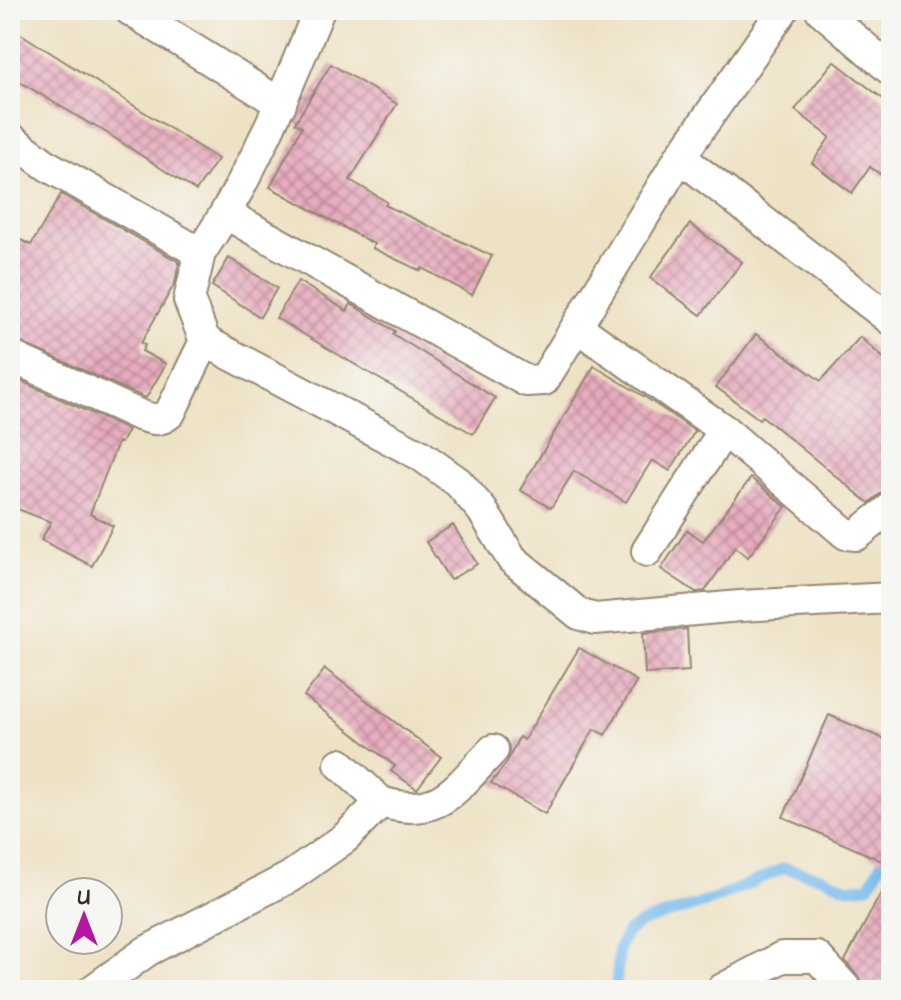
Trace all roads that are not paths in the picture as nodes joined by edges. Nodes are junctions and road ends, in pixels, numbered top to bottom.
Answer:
1 (130, 10) edge
2 (319, 10) edge
3 (783, 10) edge
4 (821, 10) edge
5 (891, 70) edge
6 (281, 104) junction
7 (10, 138) edge
8 (680, 157) junction
9 (226, 214) junction
10 (200, 253) junction
11 (891, 320) edge
12 (577, 327) junction
13 (205, 341) junction
14 (10, 356) edge
15 (724, 430) junction
16 (891, 508) edge
17 (647, 551) dead end
18 (891, 598) edge
19 (493, 750) dead end
20 (340, 764) dead end
21 (381, 802) junction
22 (93, 990) edge
23 (721, 990) edge
24 (847, 990) edge

1 - 6 street
2 - 6 street
3 - 8 street
4 - 5 street
6 - 9 street
7 - 10 street
8 - 11 street
8 - 12 street
9 - 10 street
9 - 12 street
10 - 13 street
12 - 15 street
13 - 14 street
13 - 18 street
15 - 16 street
15 - 17 street
19 - 21 street
20 - 21 street
21 - 22 street
23 - 24 street

